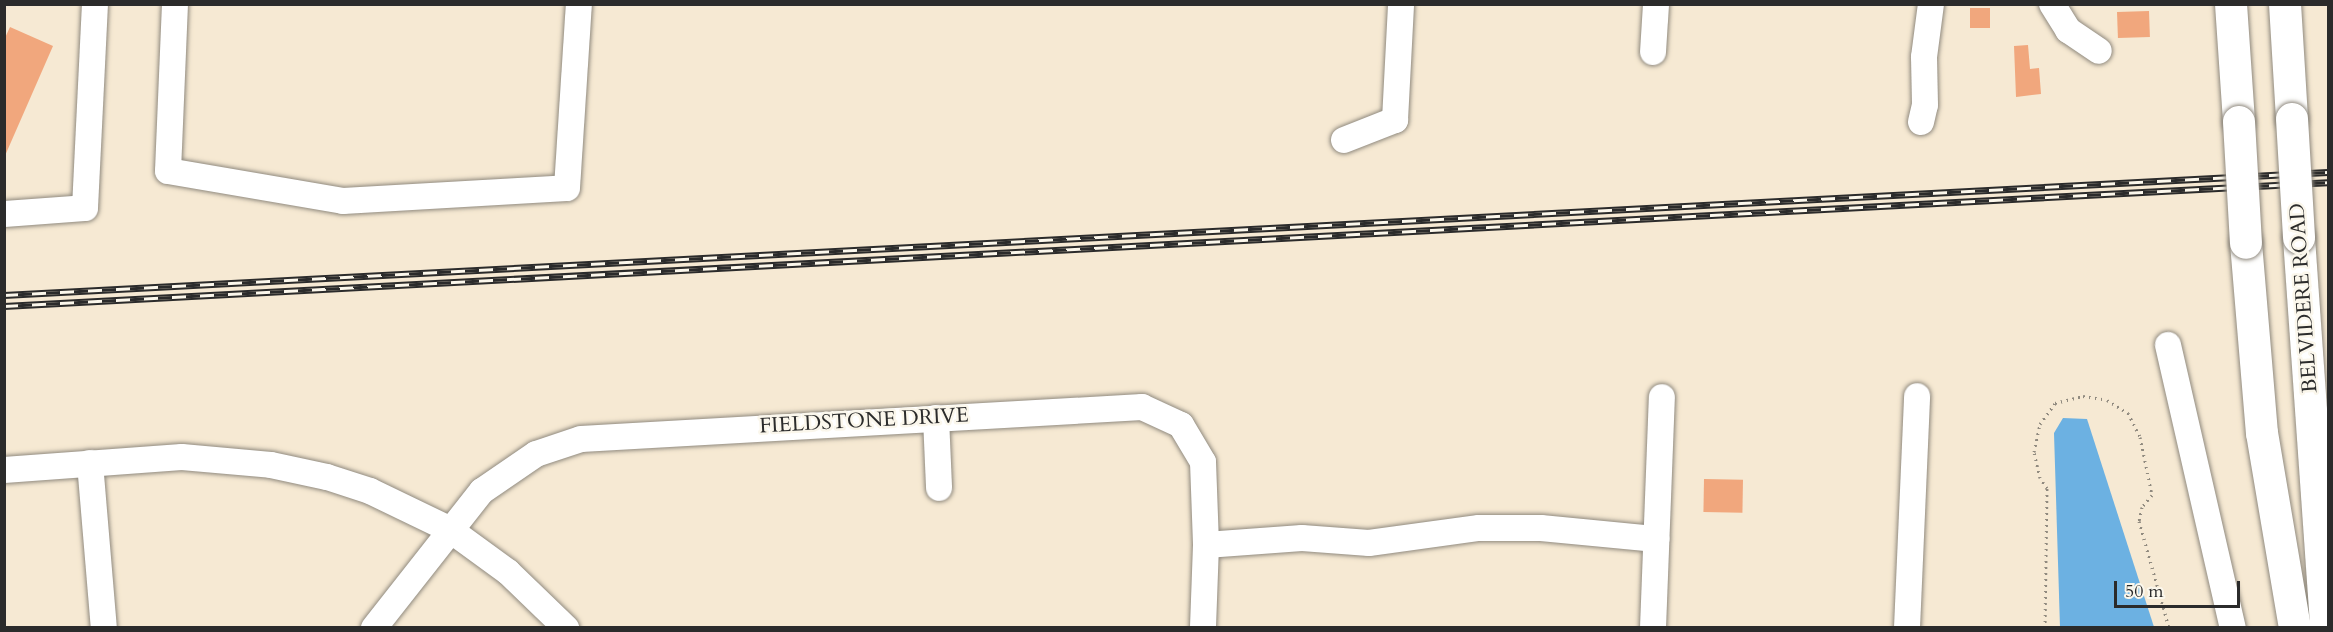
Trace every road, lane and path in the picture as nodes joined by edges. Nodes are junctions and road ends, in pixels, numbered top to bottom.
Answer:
1 (95, 4) edge
2 (175, 4) edge
3 (579, 4) edge
4 (1401, 4) edge
5 (1656, 4) edge
6 (1931, 4) edge
7 (2052, 4) edge
8 (2231, 4) edge
9 (2285, 4) edge
10 (2098, 51) dead end
11 (1653, 52) dead end
12 (1921, 122) dead end
13 (1344, 140) dead end
14 (4, 214) edge
15 (2168, 345) dead end
16 (1917, 396) dead end
17 (1662, 397) dead end
18 (936, 418) junction
19 (90, 463) junction
20 (4, 470) edge
21 (939, 488) dead end
22 (449, 530) junction
23 (1656, 539) junction
24 (1206, 545) junction
25 (104, 627) edge
26 (374, 627) edge
27 (566, 627) edge
28 (1203, 627) edge
29 (1653, 627) edge
30 (1907, 627) edge
31 (2045, 627) edge
32 (2169, 627) edge
33 (2234, 627) edge
34 (2295, 627) edge
35 (2326, 627) edge

1 - 14 street
2 - 3 street
4 - 13 street
5 - 11 street
6 - 12 street
7 - 10 street
8 - 34 main road, bridge
9 - 35 main road, BELVIDERE ROAD, bridge
15 - 33 street
16 - 30 street
17 - 23 street
18 - 21 street
18 - 22 street, FIELDSTONE DRIVE
18 - 24 street, FIELDSTONE DRIVE
19 - 20 street
19 - 22 street
19 - 25 street
22 - 26 street, FIELDSTONE DRIVE
22 - 27 street
23 - 24 street
23 - 29 street
24 - 28 street, FIELDSTONE DRIVE
31 - 32 path

